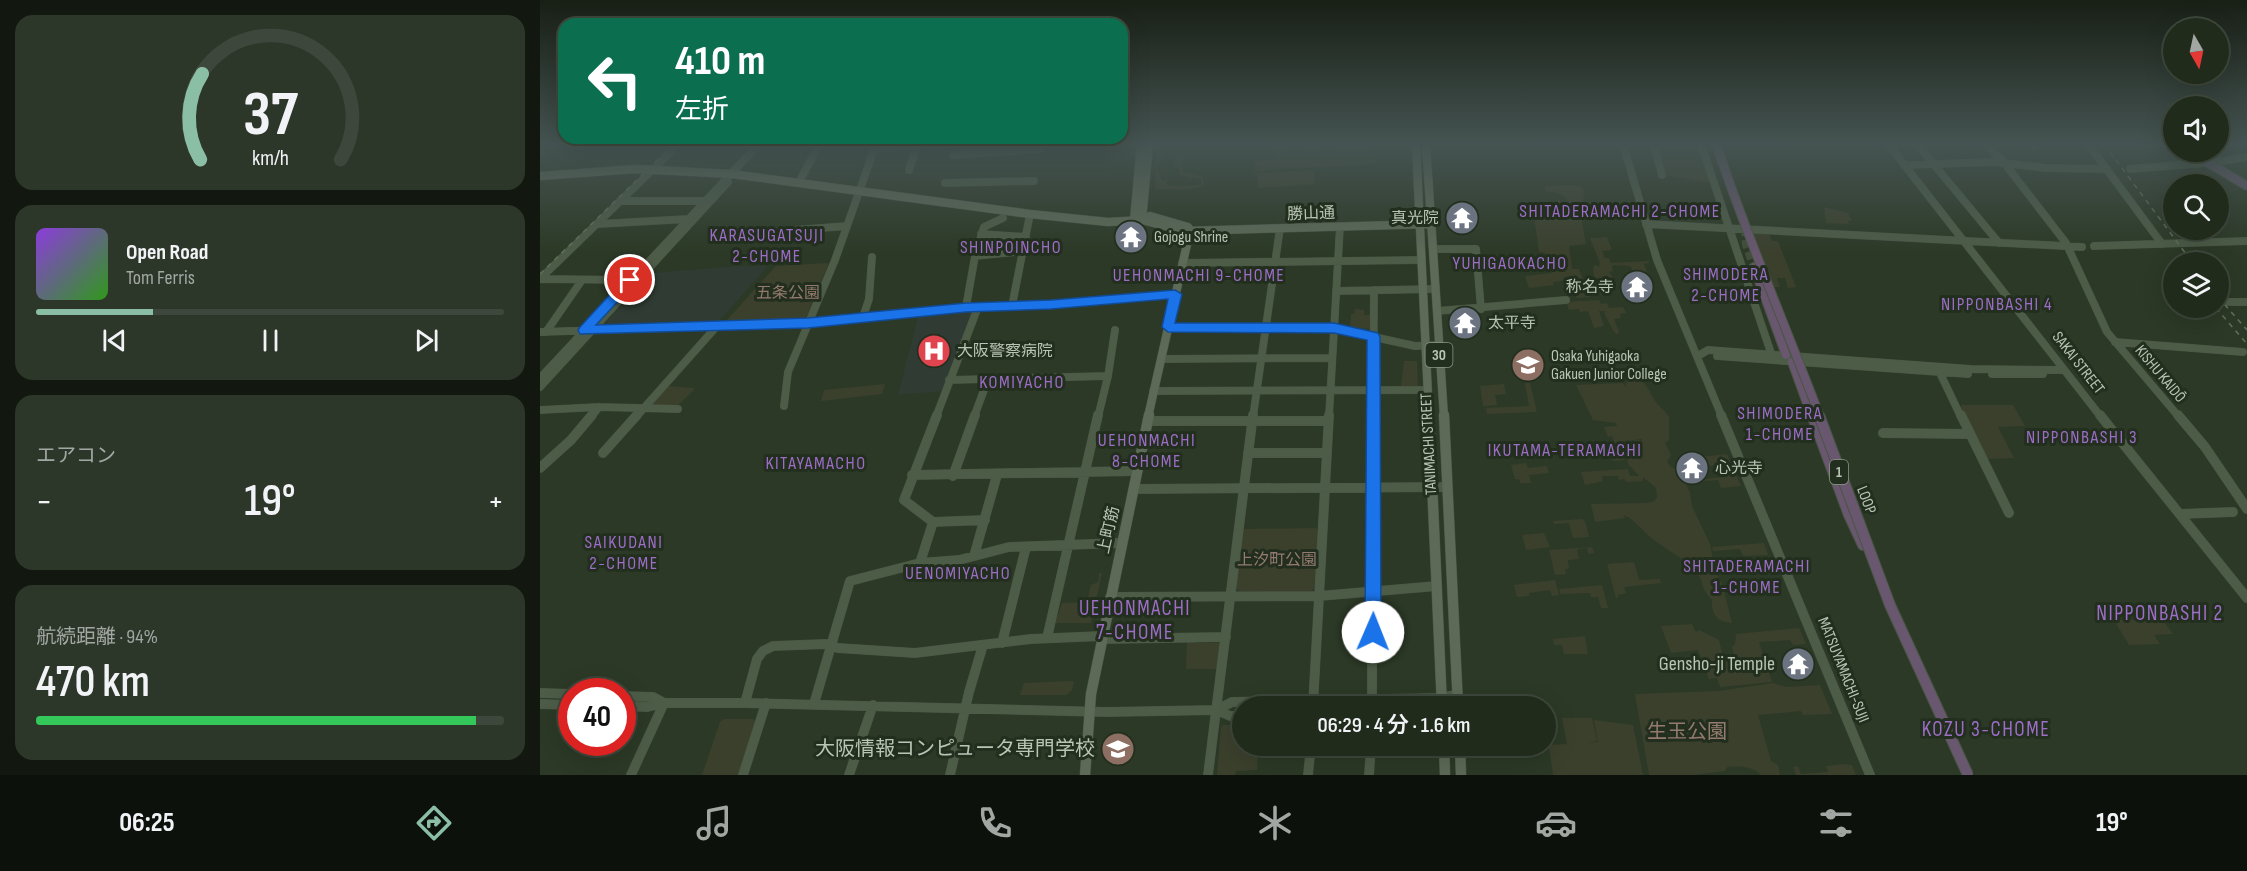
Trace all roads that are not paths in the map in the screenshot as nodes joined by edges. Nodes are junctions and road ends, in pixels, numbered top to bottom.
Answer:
1 (642, 180) edge
2 (726, 180) edge
3 (730, 180) edge
4 (798, 180) edge
5 (814, 180) edge
6 (862, 180) edge
7 (1140, 180) edge
8 (1144, 180) edge
9 (1418, 180) edge
10 (1429, 180) edge
11 (1633, 180) edge
12 (1713, 180) edge
13 (1729, 180) edge
14 (1916, 180) edge
15 (1947, 180) edge
16 (2018, 180) edge
17 (2115, 180) edge
18 (1034, 181) dead end
19 (945, 183) dead end
20 (859, 188) junction
21 (620, 201) junction
22 (704, 201) junction
23 (1030, 214) junction
24 (1003, 218) dead end
25 (1138, 218) junction
26 (688, 219) junction
27 (598, 224) junction
28 (1421, 224) junction
29 (1432, 224) junction
30 (1646, 224) junction
31 (847, 226) junction
32 (1340, 226) junction
33 (1280, 228) junction
34 (1730, 229) junction
35 (782, 231) dead end
36 (1190, 231) junction
37 (981, 234) junction
38 (1026, 237) junction
39 (1964, 241) junction
40 (2247, 241) edge
41 (1999, 243) junction
42 (2163, 244) junction
43 (2068, 246) junction
44 (2094, 246) dead end
45 (2082, 247) dead end
46 (1433, 249) junction
47 (1024, 251) junction
48 (975, 255) junction
49 (872, 257) dead end
50 (1422, 260) junction
51 (1276, 261) junction
52 (1338, 261) junction
53 (1182, 263) junction
54 (1754, 267) tunnel mouth
55 (540, 279) edge
56 (582, 280) junction
57 (630, 280) junction
58 (1424, 289) junction
59 (1436, 289) junction
60 (1374, 290) junction
61 (1336, 291) junction
62 (1175, 294) junction
63 (1566, 300) dead end
64 (2229, 302) edge
65 (2247, 302) edge
66 (1012, 306) junction
67 (966, 307) junction
68 (978, 307) junction
69 (1481, 309) junction
70 (1437, 311) junction
71 (863, 317) junction
72 (808, 323) junction
73 (717, 326) junction
74 (1168, 327) junction
75 (1265, 327) junction
76 (1334, 328) junction
77 (584, 330) junction
78 (593, 330) junction
79 (1115, 330) dead end
80 (543, 332) edge
81 (1373, 337) junction
82 (2115, 342) junction
83 (1692, 343) junction
84 (1427, 345) junction
85 (1439, 345) junction
86 (1707, 350) junction
87 (2243, 352) dead end
88 (1698, 357) junction
89 (1773, 357) junction
90 (1261, 358) junction
91 (1332, 358) junction
92 (1789, 358) junction
93 (1161, 359) junction
94 (1938, 370) junction
95 (2064, 370) junction
96 (1108, 376) junction
97 (540, 378) edge
98 (988, 379) junction
99 (949, 381) junction
100 (540, 387) edge
101 (1330, 390) junction
102 (1373, 390) junction
103 (1428, 390) junction
104 (1154, 391) junction
105 (1256, 391) junction
106 (784, 406) dead end
107 (599, 407) junction
108 (644, 408) junction
109 (678, 409) dead end
110 (540, 410) edge
111 (1147, 421) junction
112 (1252, 421) junction
113 (1328, 421) junction
114 (1883, 433) dead end
115 (1969, 434) junction
116 (603, 453) dead end
117 (1248, 453) junction
118 (1326, 453) junction
119 (540, 468) edge
120 (1137, 471) junction
121 (1084, 473) junction
122 (912, 475) junction
123 (997, 475) junction
124 (953, 476) junction
125 (1373, 487) junction
126 (1432, 487) junction
127 (1448, 487) junction
128 (1244, 488) junction
129 (1324, 488) junction
130 (1134, 489) junction
131 (2247, 509) edge
132 (2233, 512) dead end
133 (2009, 513) dead end
134 (2180, 514) junction
135 (985, 520) junction
136 (933, 522) junction
137 (1122, 543) junction
138 (1068, 545) junction
139 (1026, 547) junction
140 (974, 556) junction
141 (920, 563) junction
142 (1437, 586) junction
143 (1374, 592) junction
144 (1231, 596) junction
145 (1319, 596) junction
146 (1110, 597) junction
147 (2247, 598) edge
148 (1890, 605) junction
149 (1101, 637) junction
150 (1226, 637) junction
151 (1047, 638) junction
152 (1002, 643) junction
153 (983, 645) junction
154 (833, 646) junction
155 (540, 693) edge
156 (558, 694) edge
157 (1458, 694) joint
158 (636, 696) edge
159 (1313, 696) edge
160 (1372, 696) edge
161 (1442, 696) edge
162 (1454, 696) edge
163 (1232, 702) edge
164 (664, 703) junction
165 (745, 703) junction
166 (540, 704) edge
167 (766, 704) junction
168 (814, 704) junction
169 (558, 705) edge
170 (873, 705) junction
171 (636, 707) edge
172 (965, 707) junction
173 (1217, 710) junction
174 (1090, 711) junction
175 (1232, 716) edge
176 (1310, 756) edge
177 (1371, 756) edge
178 (1444, 756) edge
179 (1460, 756) edge
180 (631, 775) edge
181 (742, 775) edge
182 (849, 775) edge
183 (950, 775) edge
184 (1085, 775) edge
185 (1208, 775) edge
186 (1308, 775) edge
187 (1370, 775) edge
188 (1445, 775) edge
189 (1461, 775) edge
190 (1870, 775) edge
191 (1968, 775) edge

1 - 21 street
2 - 22 street
3 - 78 street
4 - 20 main road, 勝山通
5 - 20 main road, 勝山通
6 - 20 street
7 - 25 main road
8 - 25 main road
9 - 28 main road, TANIMACHI STREET / 30
10 - 29 main road, TANIMACHI STREET / 30
11 - 30 street, MATSUYAMACHI-SUJI
12 - 34 street
13 - 148 highway, LOOP / 1, bridge
14 - 39 street, SAKAI STREET
15 - 41 street
16 - 43 street, KISHU KAIDŌ
17 - 42 street
18 - 19 street
20 - 23 main road, 勝山通
20 - 25 main road, 勝山通
20 - 31 street
21 - 22 street
21 - 27 street
22 - 26 street
23 - 25 main road, 勝山通
23 - 38 street
24 - 37 street
25 - 36 main road, 勝山通
26 - 27 street
26 - 57 street
27 - 55 street
28 - 29 main road, 勝山通
28 - 32 main road, 勝山通
28 - 50 main road, TANIMACHI STREET / 30
29 - 46 main road, TANIMACHI STREET / 30
30 - 34 street
30 - 83 street, MATSUYAMACHI-SUJI
31 - 35 street
31 - 72 street
32 - 33 main road, 勝山通
32 - 52 street
33 - 36 main road, 勝山通
33 - 51 street
34 - 39 street
34 - 89 street
36 - 53 main road, 上町筋
37 - 38 street
37 - 48 street
38 - 47 street
39 - 41 street
39 - 95 street, SAKAI STREET
40 - 42 street
41 - 43 street
42 - 44 street
43 - 45 street
43 - 82 street, KISHU KAIDŌ
46 - 59 main road, TANIMACHI STREET / 30
46 - 69 street
47 - 48 street
47 - 66 street
48 - 67 street
49 - 71 street
50 - 52 street
50 - 58 main road, TANIMACHI STREET / 30
51 - 52 street
51 - 53 street
51 - 75 street
52 - 61 street
53 - 62 main road, 上町筋
54 - 92 highway
55 - 56 street
56 - 57 street
56 - 80 street
57 - 77 street
58 - 59 street
58 - 60 street
58 - 84 main road, TANIMACHI STREET / 30
59 - 70 main road, TANIMACHI STREET / 30
60 - 61 street
60 - 81 street
61 - 76 street
62 - 66 street
62 - 74 main road, 上町筋
63 - 69 street
64 - 65 street
66 - 68 street
67 - 68 street
67 - 71 street
68 - 99 street
69 - 70 street
70 - 85 main road, TANIMACHI STREET / 30
71 - 72 street
72 - 73 street
72 - 106 street
73 - 78 street
73 - 108 street
74 - 75 street
74 - 93 main road, 上町筋
75 - 76 street
75 - 90 street
76 - 81 street
76 - 91 street
77 - 78 street
77 - 80 street
77 - 97 street
78 - 100 street
79 - 96 street
81 - 84 street
81 - 102 street
82 - 87 street
82 - 131 street, KISHU KAIDŌ
83 - 86 street
83 - 88 street, MATSUYAMACHI-SUJI
84 - 85 street
84 - 103 main road, TANIMACHI STREET / 30
85 - 127 main road, TANIMACHI STREET / 30
86 - 88 street
86 - 89 street
88 - 89 street
88 - 190 street, MATSUYAMACHI-SUJI
89 - 92 street
90 - 91 street
90 - 93 street
90 - 105 street
91 - 101 street
92 - 94 street
92 - 148 highway, bridge
93 - 104 main road, 上町筋
94 - 95 street
94 - 115 street
95 - 134 street, SAKAI STREET
96 - 98 street
96 - 121 street
98 - 99 street
98 - 124 street
99 - 122 street
101 - 102 street
101 - 105 street
101 - 113 street
102 - 103 street
102 - 125 street
103 - 126 main road, TANIMACHI STREET / 30
104 - 105 street
104 - 111 main road, 上町筋
105 - 112 street
107 - 108 street
107 - 110 street
107 - 119 street
108 - 109 street
108 - 116 street
111 - 112 street
111 - 120 main road, 上町筋
112 - 113 street
112 - 117 street
113 - 118 street
114 - 115 street
115 - 133 street
117 - 118 street
117 - 128 street
118 - 129 street
120 - 121 street
120 - 130 main road, 上町筋
121 - 123 street
121 - 138 street
122 - 124 street
122 - 136 street
123 - 124 street
123 - 135 street
125 - 126 street
125 - 129 street
125 - 143 street
126 - 127 street
126 - 142 main road, TANIMACHI STREET / 30
127 - 157 main road, TANIMACHI STREET / 30
128 - 129 street
128 - 130 street
128 - 144 street
129 - 145 street
130 - 137 main road, 上町筋
132 - 134 street
134 - 147 street, SAKAI STREET
135 - 136 street
135 - 140 street
136 - 141 street
137 - 138 street
137 - 146 main road, 上町筋
138 - 139 street
138 - 151 street
139 - 140 street
139 - 152 street
140 - 141 street
141 - 154 street
142 - 143 street
142 - 161 main road, TANIMACHI STREET / 30
143 - 145 street
143 - 160 street
144 - 145 street
144 - 146 street
144 - 150 street
145 - 159 street
146 - 149 main road, 上町筋
148 - 191 highway, LOOP / 1, bridge
149 - 150 street
149 - 151 street
149 - 174 main road, 上町筋
150 - 173 street
151 - 152 street
152 - 153 street
153 - 154 street
153 - 172 street
154 - 165 street
154 - 168 street
155 - 156 street
157 - 162 street
158 - 164 street
163 - 173 street
164 - 165 street
164 - 171 street
164 - 180 street
165 - 167 street
166 - 169 street
167 - 168 street
167 - 181 street
168 - 170 street
170 - 172 street
170 - 182 street
172 - 174 street
172 - 183 street
173 - 174 street
173 - 175 street
173 - 185 street
174 - 184 main road, 上町筋
176 - 186 street
177 - 187 street
178 - 188 main road
179 - 189 main road

